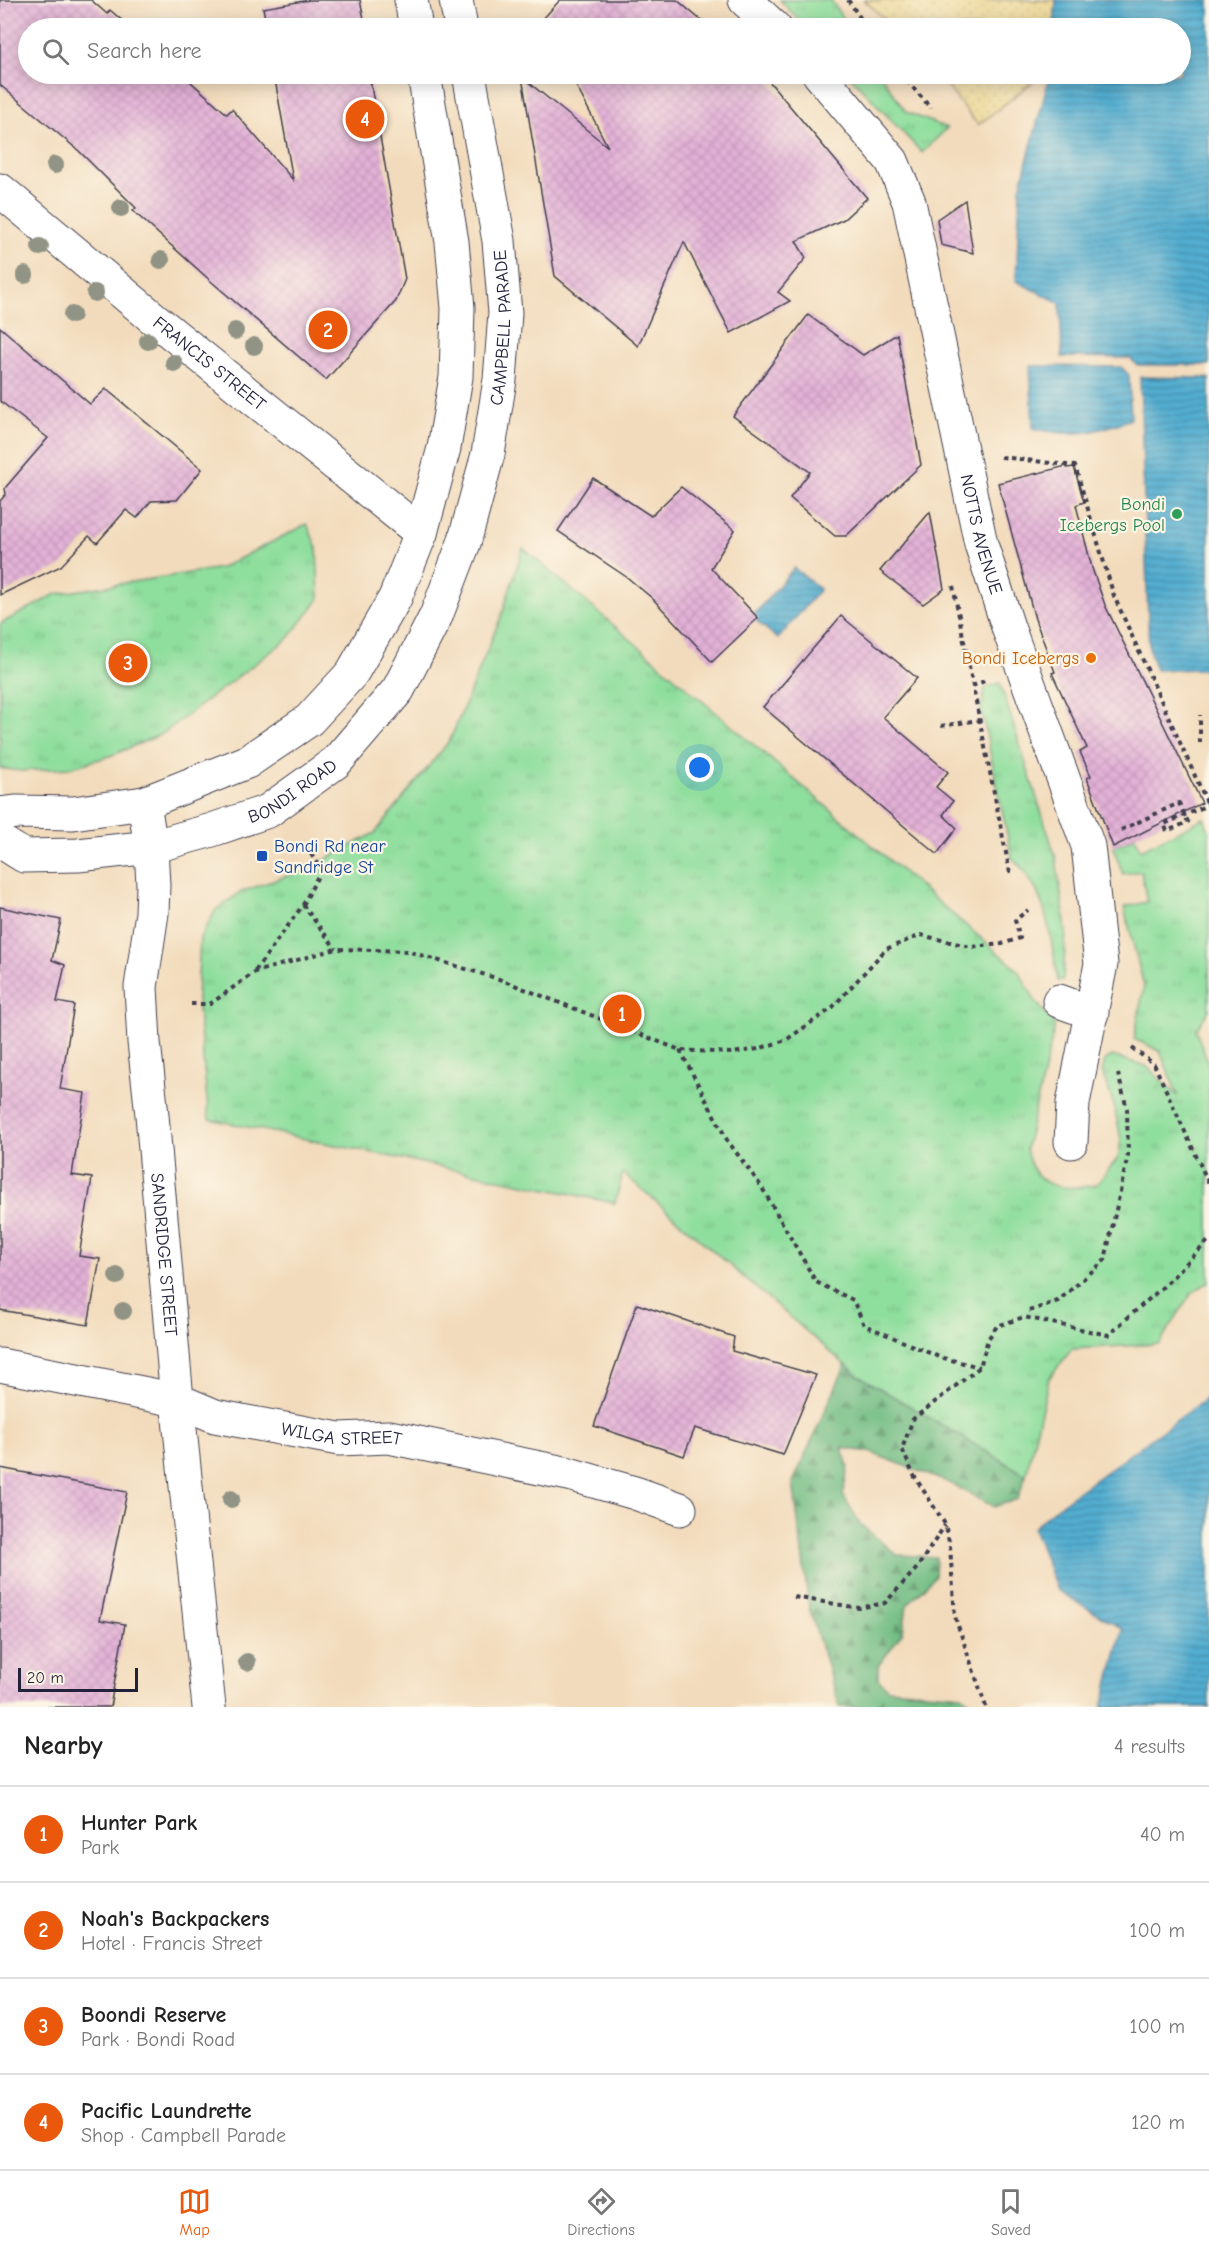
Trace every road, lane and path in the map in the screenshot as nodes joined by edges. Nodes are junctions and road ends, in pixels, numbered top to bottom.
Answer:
1 (411, 0) edge
2 (456, 0) edge
3 (745, 0) edge
4 (848, 0) edge
5 (414, 18) edge
6 (459, 18) edge
7 (764, 18) edge
8 (860, 18) edge
9 (426, 84) edge
10 (472, 84) edge
11 (827, 84) edge
12 (910, 84) edge
13 (931, 108) dead end
14 (0, 190) edge
15 (1001, 451) dead end
16 (421, 533) junction
17 (464, 543) joint
18 (986, 675) dead end
19 (972, 686) dead end
20 (1200, 716) dead end
21 (979, 720) dead end
22 (941, 726) dead end
23 (1200, 743) dead end
24 (144, 803) junction
25 (1208, 806) edge
26 (0, 814) edge
27 (0, 841) edge
28 (306, 846) dead end
29 (1088, 846) junction
30 (151, 847) junction
31 (303, 905) junction
32 (1028, 910) dead end
33 (336, 949) junction
34 (255, 972) junction
35 (1059, 1001) dead end
36 (191, 1004) dead end
37 (1092, 1013) junction
38 (1132, 1048) dead end
39 (680, 1050) junction
40 (1115, 1067) dead end
41 (1071, 1142) dead end
42 (1209, 1184) edge
43 (1209, 1240) edge
44 (1029, 1311) dead end
45 (0, 1365) edge
46 (980, 1367) junction
47 (177, 1400) junction
48 (680, 1509) dead end
49 (945, 1524) junction
50 (794, 1597) dead end
51 (209, 1707) edge
52 (986, 1707) edge

1 - 5 street
2 - 6 street
3 - 7 street
4 - 8 path
9 - 16 street
10 - 17 street, CAMPBELL PARADE
11 - 29 street, NOTTS AVENUE
12 - 13 path
14 - 16 street, FRANCIS STREET
15 - 25 path
16 - 24 street
17 - 30 street, BONDI ROAD
18 - 19 path
20 - 23 path
21 - 22 path
24 - 26 street
24 - 30 street, SANDRIDGE STREET
25 - 29 path
27 - 30 street, BONDI ROAD
28 - 31 path
29 - 37 street, NOTTS AVENUE
30 - 47 street, SANDRIDGE STREET
31 - 33 path
31 - 34 path
32 - 39 path
33 - 34 path
33 - 39 path
34 - 36 path
35 - 37 street
37 - 41 street, NOTTS AVENUE
38 - 42 path
39 - 46 path
40 - 44 path
43 - 46 path
45 - 47 street, WILGA STREET
46 - 49 path
47 - 48 street, WILGA STREET
47 - 51 street, SANDRIDGE STREET
49 - 50 path
49 - 52 path

